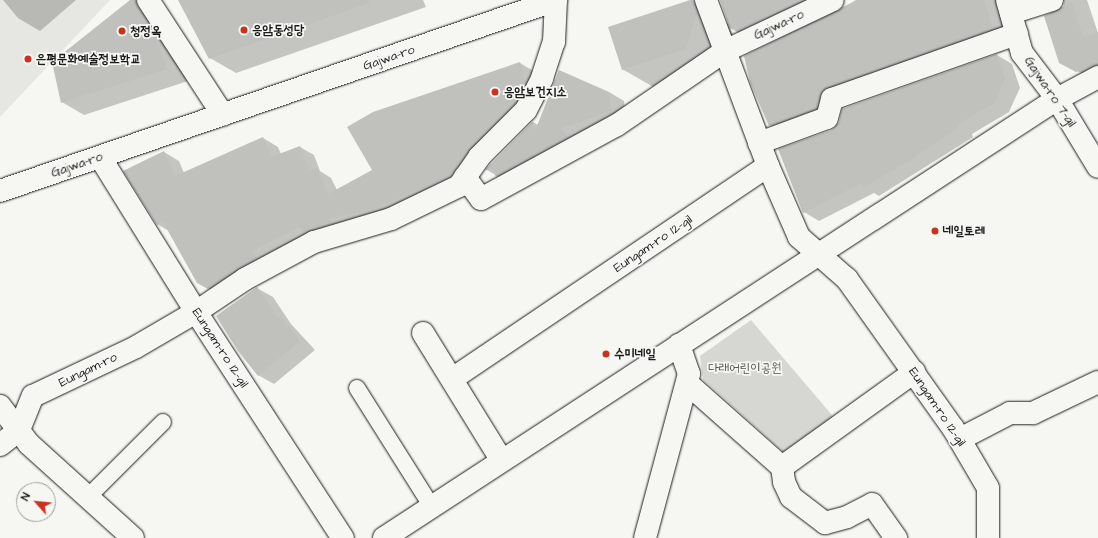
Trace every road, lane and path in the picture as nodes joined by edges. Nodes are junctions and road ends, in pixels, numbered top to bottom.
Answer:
1 (148, 0) edge
2 (556, 0) edge
3 (706, 0) edge
4 (833, 0) edge
5 (1052, 0) edge
6 (1009, 7) edge
7 (1017, 34) junction
8 (725, 51) junction
9 (1098, 77) edge
10 (1057, 99) junction
11 (223, 115) junction
12 (759, 143) junction
13 (100, 157) junction
14 (768, 166) junction
15 (1098, 167) edge
16 (465, 177) junction
17 (0, 191) edge
18 (818, 254) junction
19 (196, 312) junction
20 (423, 333) dead end
21 (679, 345) junction
22 (914, 372) junction
23 (452, 379) junction
24 (1098, 382) edge
25 (687, 383) junction
26 (357, 388) dead end
27 (0, 406) edge
28 (163, 422) dead end
29 (19, 430) junction
30 (960, 439) junction
31 (0, 445) edge
32 (502, 462) junction
33 (782, 467) junction
34 (88, 497) junction
35 (432, 507) junction
36 (133, 538) edge
37 (343, 538) edge
38 (384, 538) edge
39 (645, 538) edge
40 (896, 538) edge
41 (988, 538) edge

1 - 11 street
2 - 11 street, Gajwa-ro
2 - 16 street, Gajwa-ro
3 - 8 street
4 - 8 street, Gajwa-ro
5 - 6 street, Gajwa-ro 7-gil
6 - 7 street, Gajwa-ro 7-gil
7 - 10 street, Gajwa-ro 7-gil
7 - 12 street
8 - 12 street
8 - 16 street, Gajwa-ro
9 - 10 street
10 - 15 street, Gajwa-ro 7-gil
10 - 18 street
11 - 13 street, Gajwa-ro
12 - 14 street
13 - 17 street, Gajwa-ro
13 - 19 street, Eungam-ro 12-gil
14 - 18 street, Eungam-ro 12-gil
14 - 23 street, Eungam-ro 12-gil
16 - 19 street, Gajwa-ro
18 - 21 street
18 - 22 street, Eungam-ro 12-gil
19 - 29 street, Eungam-ro
19 - 37 street, Eungam-ro 12-gil
20 - 23 street
21 - 25 street
21 - 32 street
22 - 30 street, Eungam-ro 12-gil
22 - 33 street
23 - 32 street
24 - 30 street
25 - 33 street
25 - 39 street
26 - 35 lane
27 - 29 street
28 - 34 lane
29 - 31 street, Eungam-ro
29 - 34 street
30 - 41 street, Eungam-ro 12-gil
32 - 35 street
33 - 40 street
34 - 36 street
35 - 38 street

